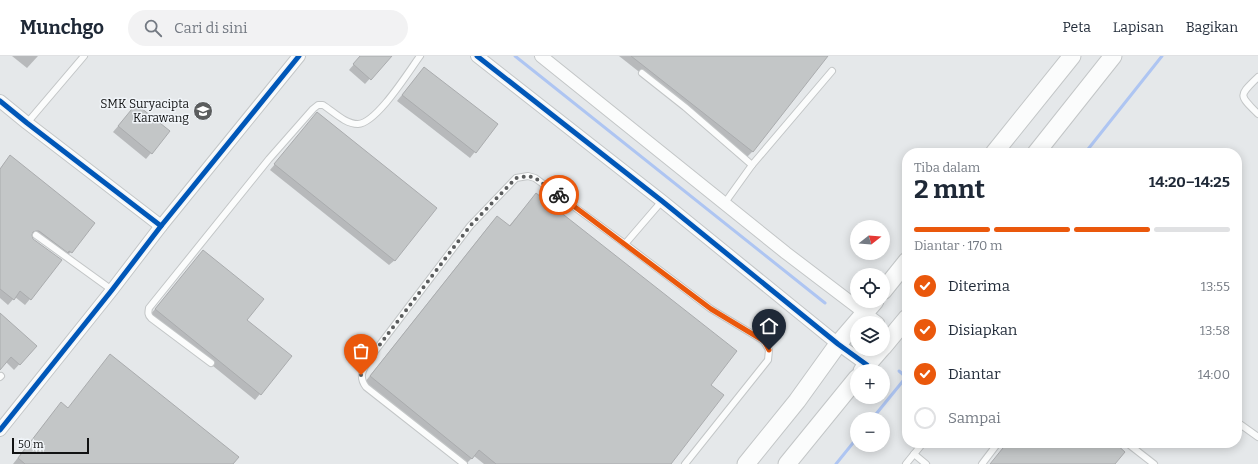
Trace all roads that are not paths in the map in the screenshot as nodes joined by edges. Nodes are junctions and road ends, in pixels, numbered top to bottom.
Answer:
1 (84, 56) edge
2 (299, 56) edge
3 (420, 56) edge
4 (477, 56) edge
5 (541, 56) edge
6 (1072, 56) edge
7 (1113, 56) edge
8 (832, 72) dead end
9 (642, 73) dead end
10 (1258, 76) edge
11 (0, 101) edge
12 (1258, 114) edge
13 (27, 123) junction
14 (998, 148) edge
15 (1040, 148) edge
16 (752, 166) junction
17 (662, 202) junction
18 (724, 204) junction
19 (161, 226) junction
20 (36, 235) dead end
21 (625, 244) junction
22 (902, 267) edge
23 (890, 282) edge
24 (112, 290) junction
25 (872, 312) edge
26 (902, 323) edge
27 (890, 335) edge
28 (838, 344) junction
29 (211, 362) dead end
30 (856, 364) edge
31 (850, 386) edge
32 (1242, 426) edge
33 (0, 430) edge
34 (1258, 437) edge
35 (919, 448) edge
36 (994, 448) edge
37 (1133, 448) edge
38 (914, 454) junction
39 (464, 464) edge
40 (685, 464) edge
41 (746, 464) edge
42 (788, 464) edge
43 (906, 464) edge
44 (926, 464) edge
45 (982, 464) edge
46 (1154, 464) edge

1 - 13 lane
2 - 19 street
3 - 29 lane
4 - 17 street
5 - 18 street
6 - 14 street
7 - 15 street
8 - 16 lane
9 - 16 lane
10 - 12 lane
11 - 13 street
13 - 19 street
16 - 18 lane
17 - 21 lane
17 - 28 street
18 - 25 street
19 - 24 street
20 - 24 lane
21 - 39 lane
21 - 40 lane
22 - 23 street
24 - 33 street
25 - 28 street
26 - 27 street
28 - 30 street
28 - 41 street
31 - 42 street
32 - 34 lane
35 - 38 lane
36 - 45 lane
37 - 46 lane
38 - 43 lane
38 - 44 lane

